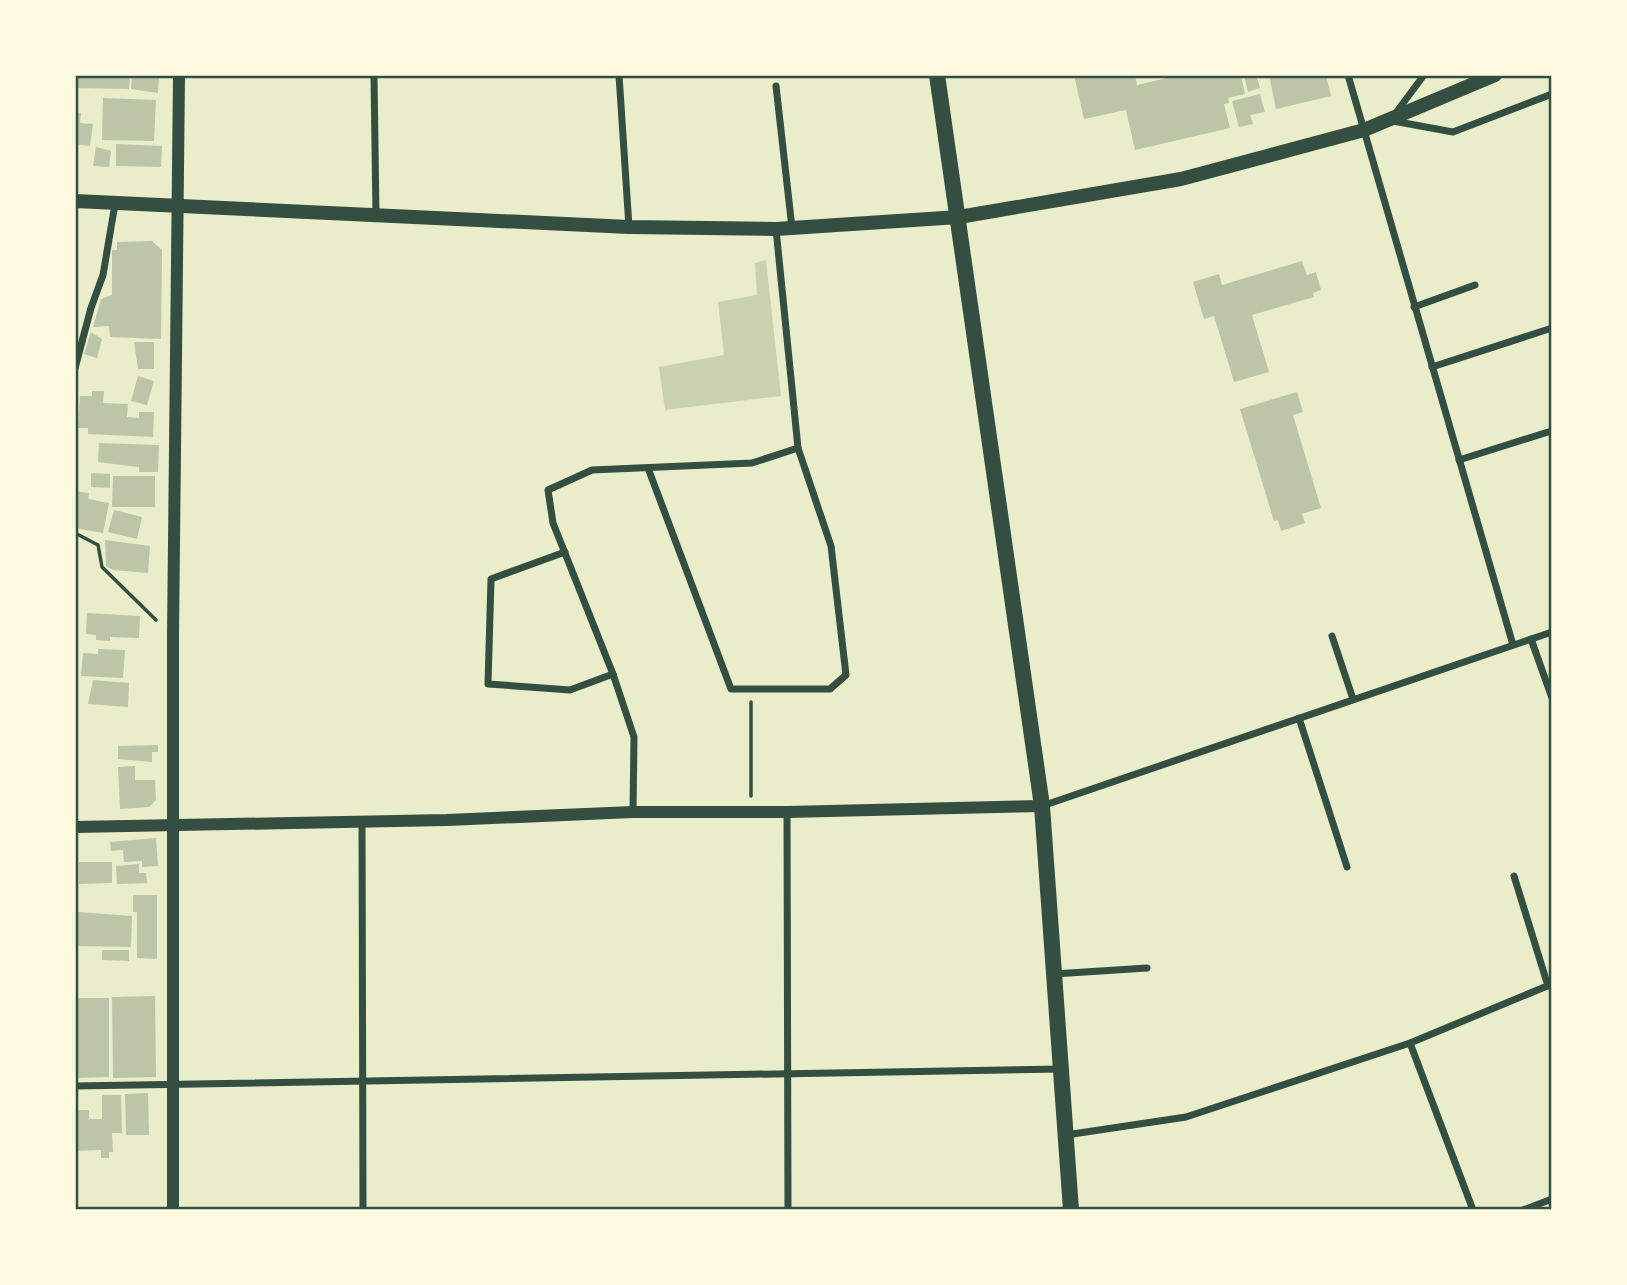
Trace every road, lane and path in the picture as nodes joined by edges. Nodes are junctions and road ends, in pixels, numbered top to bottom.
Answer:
1 (179, 75) edge
2 (374, 75) edge
3 (619, 75) edge
4 (937, 75) edge
5 (1348, 75) edge
6 (1424, 75) edge
7 (1495, 75) edge
8 (776, 86) dead end
9 (1552, 94) edge
10 (1390, 121) junction
11 (1364, 130) junction
12 (75, 201) edge
13 (115, 204) junction
14 (177, 208) junction
15 (376, 217) junction
16 (959, 217) junction
17 (629, 228) junction
18 (792, 228) junction
19 (776, 229) junction
20 (1475, 285) dead end
21 (1414, 307) junction
22 (1552, 328) edge
23 (1432, 367) junction
24 (75, 368) edge
25 (1548, 432) dead end
26 (798, 448) junction
27 (1459, 460) junction
28 (648, 468) junction
29 (75, 533) edge
30 (565, 552) junction
31 (1552, 632) edge
32 (173, 636) junction
33 (1332, 636) dead end
34 (1531, 639) junction
35 (1513, 645) junction
36 (613, 674) junction
37 (751, 689) junction
38 (1552, 698) edge
39 (1353, 699) junction
40 (1299, 718) junction
41 (1041, 806) junction
42 (633, 812) junction
43 (751, 812) junction
44 (787, 812) junction
45 (362, 821) junction
46 (174, 824) junction
47 (75, 827) edge
48 (1347, 867) dead end
49 (1514, 876) dead end
50 (1147, 968) dead end
51 (1054, 974) junction
52 (1550, 985) edge
53 (1410, 1043) junction
54 (1061, 1069) junction
55 (788, 1074) junction
56 (363, 1081) junction
57 (173, 1085) junction
58 (75, 1086) edge
59 (1066, 1135) junction
60 (1552, 1199) edge
61 (173, 1210) edge
62 (363, 1210) edge
63 (788, 1210) edge
64 (1070, 1210) edge
65 (1473, 1210) edge
66 (1523, 1210) edge

1 - 14 street
2 - 15 street
3 - 17 street
4 - 16 main road
5 - 11 street
6 - 10 street
7 - 10 main road
8 - 18 street
9 - 10 street
10 - 11 main road
11 - 16 main road
11 - 21 street
12 - 13 main road
13 - 14 main road
13 - 24 street
14 - 15 main road
14 - 32 street
15 - 17 main road
16 - 18 main road
16 - 41 main road
17 - 19 main road
18 - 19 main road
19 - 26 street
20 - 21 street
21 - 23 street
22 - 23 street
23 - 27 street
25 - 27 street
26 - 28 street
26 - 37 street
27 - 35 street
28 - 30 street
28 - 37 street
29 - 32 path
30 - 36 street
30 - 36 street
31 - 34 street
32 - 46 street
33 - 39 street
34 - 35 street
34 - 38 street
35 - 39 street
36 - 42 street
37 - 43 path
39 - 40 street
40 - 41 street
40 - 48 street
41 - 44 street
41 - 51 main road
42 - 43 street
42 - 45 street
43 - 44 street
44 - 55 street
45 - 46 street
45 - 56 street
46 - 47 street
46 - 57 street
49 - 52 street
50 - 51 street
51 - 54 main road
52 - 53 street
53 - 59 street
53 - 65 street
54 - 55 street
54 - 59 main road
55 - 56 street
55 - 63 street
56 - 57 street
56 - 62 street
57 - 58 street
57 - 61 street
59 - 64 main road
60 - 66 street

